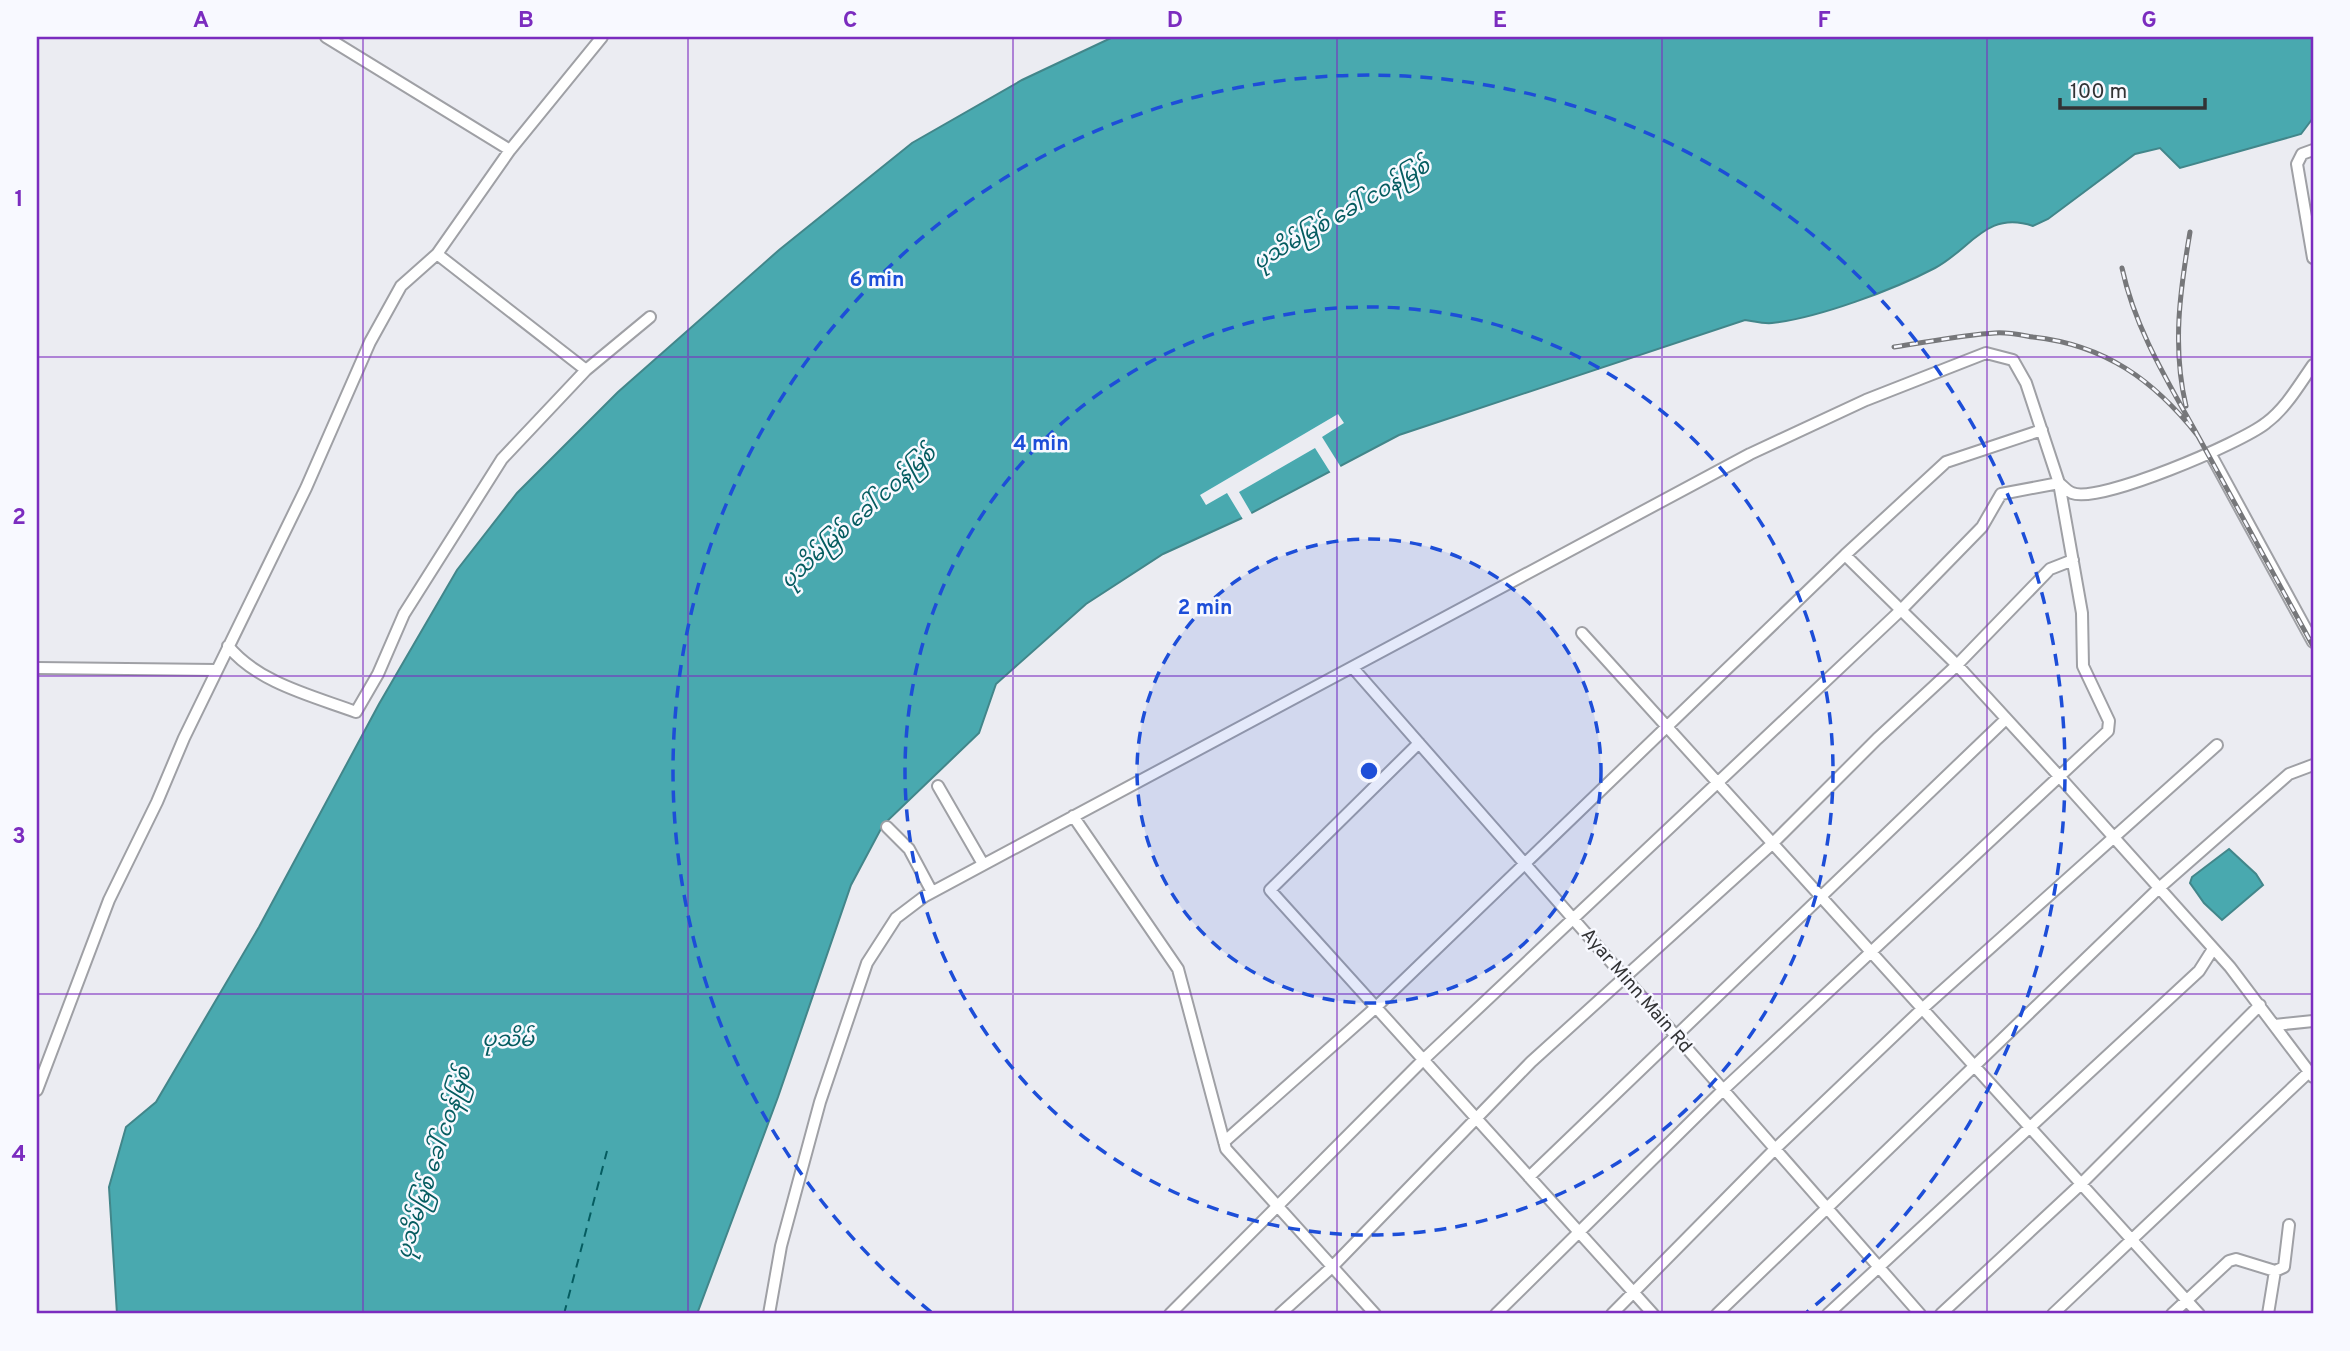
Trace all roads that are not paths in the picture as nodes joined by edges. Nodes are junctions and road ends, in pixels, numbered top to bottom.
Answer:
1 (326, 37) edge
2 (602, 37) edge
3 (510, 150) junction
4 (2313, 150) edge
5 (437, 254) junction
6 (2313, 258) edge
7 (650, 317) dead end
8 (2313, 365) edge
9 (586, 370) junction
10 (2042, 430) junction
11 (2210, 453) junction
12 (2059, 483) junction
13 (1844, 555) junction
14 (2073, 560) junction
15 (1901, 610) junction
16 (1582, 633) dead end
17 (2313, 642) edge
18 (228, 646) junction
19 (1957, 665) junction
20 (37, 668) edge
21 (1353, 668) junction
22 (216, 670) junction
23 (2006, 719) junction
24 (1665, 727) junction
25 (1419, 743) junction
26 (2217, 745) dead end
27 (2313, 765) edge
28 (2058, 775) junction
29 (938, 786) dead end
30 (1717, 786) junction
31 (1073, 816) junction
32 (887, 827) dead end
33 (2112, 837) junction
34 (1772, 844) junction
35 (1524, 863) junction
36 (983, 864) junction
37 (2158, 889) junction
38 (932, 892) junction
39 (1821, 898) junction
40 (1573, 919) junction
41 (2213, 949) junction
42 (1869, 951) junction
43 (1623, 977) junction
44 (2260, 1006) junction
45 (1374, 1009) junction
46 (1922, 1009) junction
47 (2313, 1021) edge
48 (2275, 1025) junction
49 (1676, 1036) junction
50 (1422, 1061) junction
51 (1974, 1067) junction
52 (2311, 1075) edge
53 (37, 1090) edge
54 (1723, 1090) junction
55 (1474, 1119) junction
56 (2029, 1128) junction
57 (1224, 1142) junction
58 (1775, 1149) junction
59 (1529, 1177) junction
60 (2080, 1185) junction
61 (1276, 1205) junction
62 (1826, 1208) junction
63 (2289, 1226) dead end
64 (1579, 1230) junction
65 (2131, 1241) junction
66 (1877, 1266) junction
67 (1332, 1267) junction
68 (2275, 1271) junction
69 (1634, 1293) junction
70 (2187, 1300) junction
71 (769, 1314) edge
72 (1170, 1314) edge
73 (1280, 1314) edge
74 (1375, 1314) edge
75 (1496, 1314) edge
76 (1612, 1314) edge
77 (1653, 1314) edge
78 (1717, 1314) edge
79 (1828, 1314) edge
80 (1920, 1314) edge
81 (1941, 1314) edge
82 (2053, 1314) edge
83 (2172, 1314) edge
84 (2199, 1314) edge
85 (2268, 1314) edge

1 - 3 street
2 - 3 street
3 - 5 street
4 - 6 street
5 - 9 street
5 - 18 street
7 - 9 street
8 - 11 street
9 - 18 street
10 - 12 street
10 - 13 street
10 - 21 street
11 - 12 street
11 - 17 street
12 - 14 street
12 - 15 street
13 - 15 street
13 - 24 street
14 - 19 street
14 - 28 street
15 - 19 street
15 - 30 street
16 - 24 street
18 - 22 street
19 - 23 street
19 - 34 street
20 - 22 street
21 - 25 street, Ayar Minn Main Rd
21 - 31 street
22 - 53 street
23 - 28 street
23 - 39 street
24 - 30 street
24 - 35 street
25 - 35 street, Ayar Minn Main Rd
25 - 45 street
26 - 33 street
27 - 37 street
28 - 33 street
28 - 42 street
29 - 36 street
30 - 34 street
30 - 40 street
31 - 36 street
31 - 57 street
32 - 38 street
33 - 37 street
33 - 46 street
34 - 39 street
34 - 43 street
35 - 40 street, Ayar Minn Main Rd
35 - 45 street
36 - 38 street
37 - 41 street
37 - 51 street
38 - 71 street
39 - 42 street
39 - 49 street
40 - 43 street, Ayar Minn Main Rd
40 - 50 street
41 - 44 street
41 - 56 street
42 - 46 street
42 - 54 street
43 - 49 street, Ayar Minn Main Rd
43 - 55 street
44 - 48 street
44 - 60 street
45 - 50 street
45 - 57 street
46 - 51 street
46 - 58 street
47 - 48 street
48 - 52 street
49 - 54 street, Ayar Minn Main Rd
49 - 59 street
50 - 55 street
50 - 61 street
51 - 56 street
51 - 62 street
52 - 65 street
54 - 58 street, Ayar Minn Main Rd
54 - 64 street
55 - 59 street
55 - 67 street
56 - 60 street
56 - 66 street
57 - 61 street
58 - 62 street, Ayar Minn Main Rd
58 - 69 street
59 - 64 street
60 - 65 street
60 - 81 street
61 - 67 street
61 - 72 street
62 - 66 street, Ayar Minn Main Rd
62 - 78 street
63 - 68 street
64 - 69 street
64 - 75 street
65 - 70 street
65 - 82 street
66 - 79 street
66 - 80 street, Ayar Minn Main Rd
67 - 73 street
67 - 74 street
68 - 70 street
68 - 85 street
69 - 76 street
69 - 77 street
70 - 83 street
70 - 84 street

